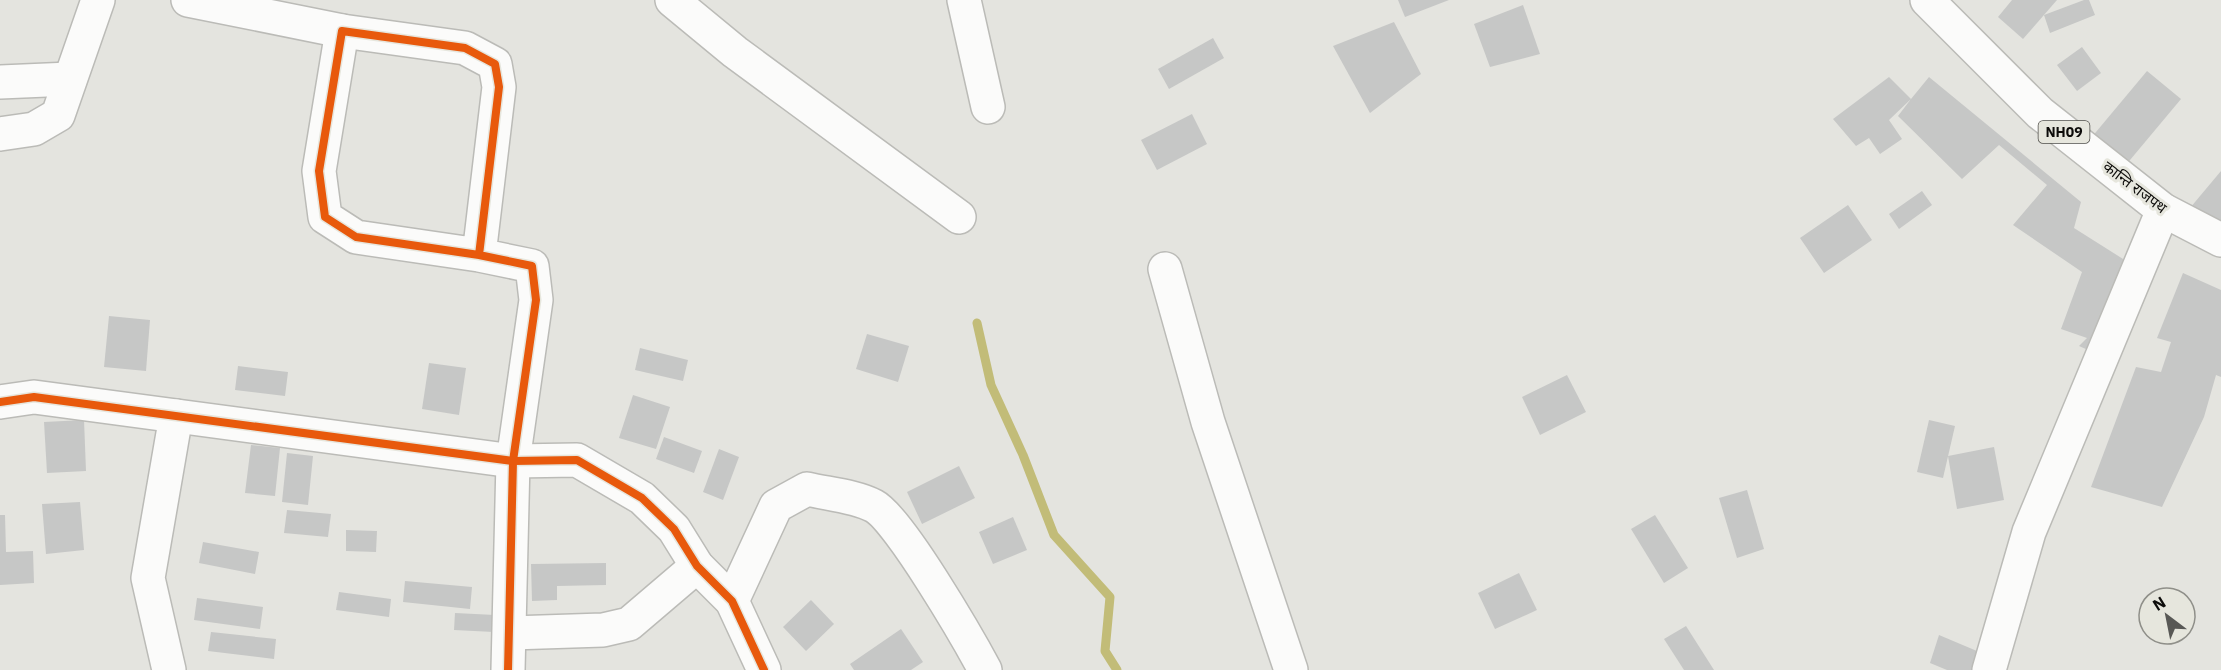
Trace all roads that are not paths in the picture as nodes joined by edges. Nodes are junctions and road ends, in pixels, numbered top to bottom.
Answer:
1 (98, 0) edge
2 (188, 0) edge
3 (672, 0) edge
4 (964, 0) edge
5 (1927, 0) edge
6 (342, 31) junction
7 (70, 79) junction
8 (0, 82) edge
9 (988, 108) dead end
10 (0, 134) edge
11 (2163, 210) junction
12 (959, 217) dead end
13 (2221, 240) edge
14 (478, 255) junction
15 (1165, 269) dead end
16 (0, 402) edge
17 (176, 416) junction
18 (513, 461) junction
19 (697, 566) junction
20 (732, 601) junction
21 (511, 633) junction
22 (169, 670) edge
23 (508, 670) edge
24 (764, 670) edge
25 (985, 670) edge
26 (1291, 670) edge
27 (1989, 670) edge

1 - 7 street
2 - 6 street
3 - 12 street
4 - 9 street
5 - 11 street, कान्ति राजपथ / NH09
6 - 14 street
6 - 14 street
7 - 8 street
7 - 10 street
11 - 13 street, कान्ति राजपथ / NH09
11 - 27 street
14 - 18 street
15 - 26 street
16 - 17 street
17 - 18 street
17 - 22 street
18 - 19 street
18 - 21 street
19 - 20 street
19 - 21 street
20 - 24 street
20 - 25 street
21 - 23 street

